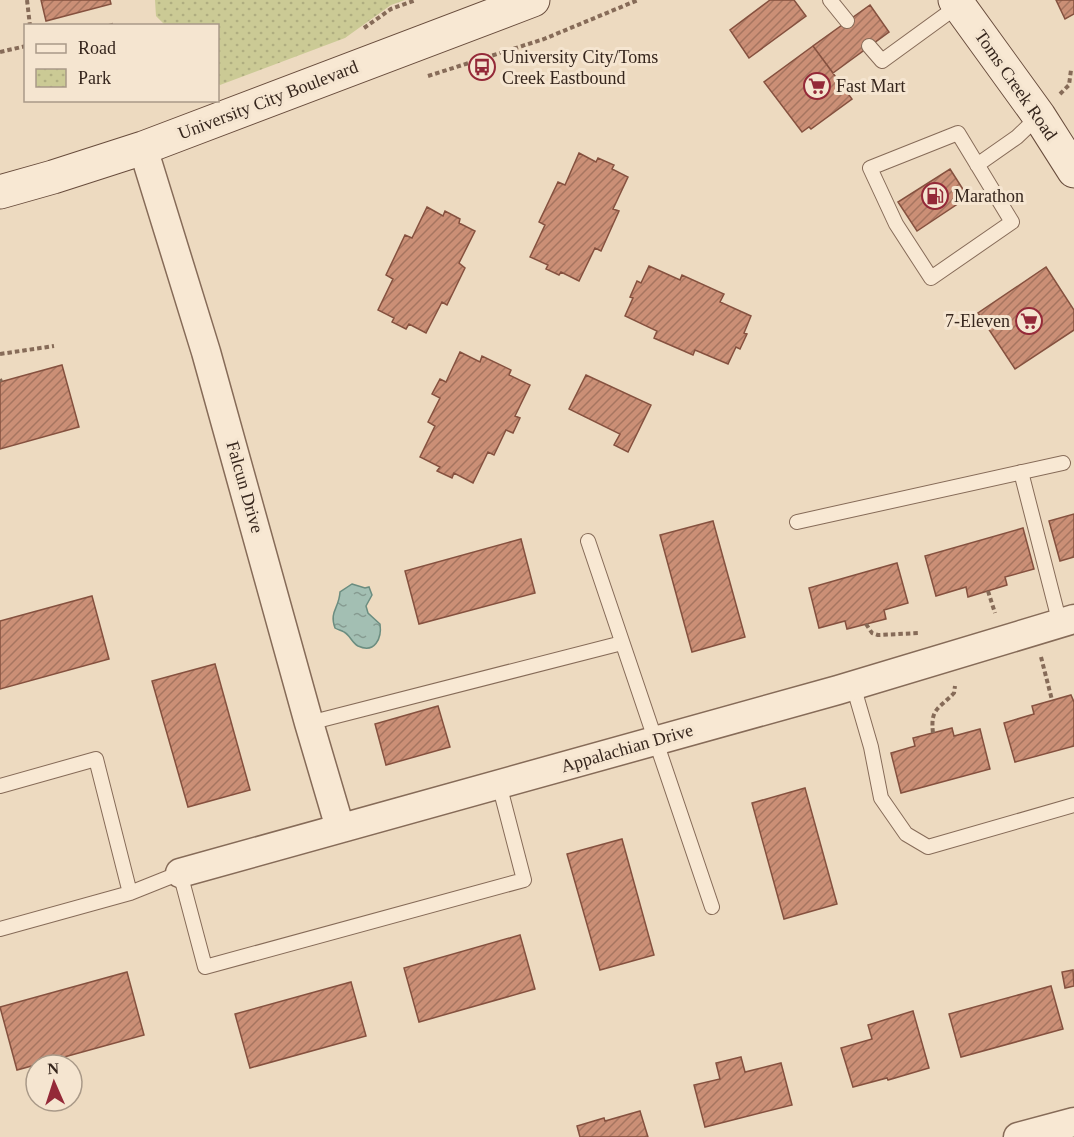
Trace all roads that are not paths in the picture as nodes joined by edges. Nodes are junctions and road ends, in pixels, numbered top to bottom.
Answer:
1 (533, 0) edge
2 (830, 0) edge
3 (957, 2) edge
4 (847, 21) dead end
5 (869, 46) dead end
6 (1039, 116) junction
7 (143, 148) junction
8 (976, 165) junction
9 (1074, 171) edge
10 (0, 192) edge
11 (1063, 463) dead end
12 (1021, 472) junction
13 (797, 522) dead end
14 (588, 541) dead end
15 (1056, 625) edge
16 (622, 643) junction
17 (854, 685) junction
18 (309, 723) junction
19 (655, 741) junction
20 (499, 784) junction
21 (0, 786) edge
22 (1074, 805) edge
23 (340, 828) junction
24 (180, 873) junction
25 (130, 893) junction
26 (712, 907) dead end
27 (0, 930) edge
28 (1074, 1122) edge
29 (1018, 1137) edge

1 - 7 main road, University City Boulevard
2 - 4 lane
3 - 5 lane
3 - 6 main road, Toms Creek Road
6 - 8 lane
6 - 9 main road, Toms Creek Road
7 - 10 main road, University City Boulevard
7 - 18 street, Falcun Drive
8 - 8 lane
11 - 12 lane
12 - 13 lane
12 - 15 lane
14 - 16 lane
15 - 17 street, Appalachian Drive
16 - 18 lane
16 - 19 lane
17 - 19 street, Appalachian Drive
17 - 22 lane
18 - 23 street, Falcun Drive
19 - 20 street, Appalachian Drive
19 - 26 lane
20 - 23 street, Appalachian Drive
20 - 24 lane
21 - 25 lane
23 - 24 street, Appalachian Drive
24 - 25 lane
25 - 27 lane
28 - 29 street

